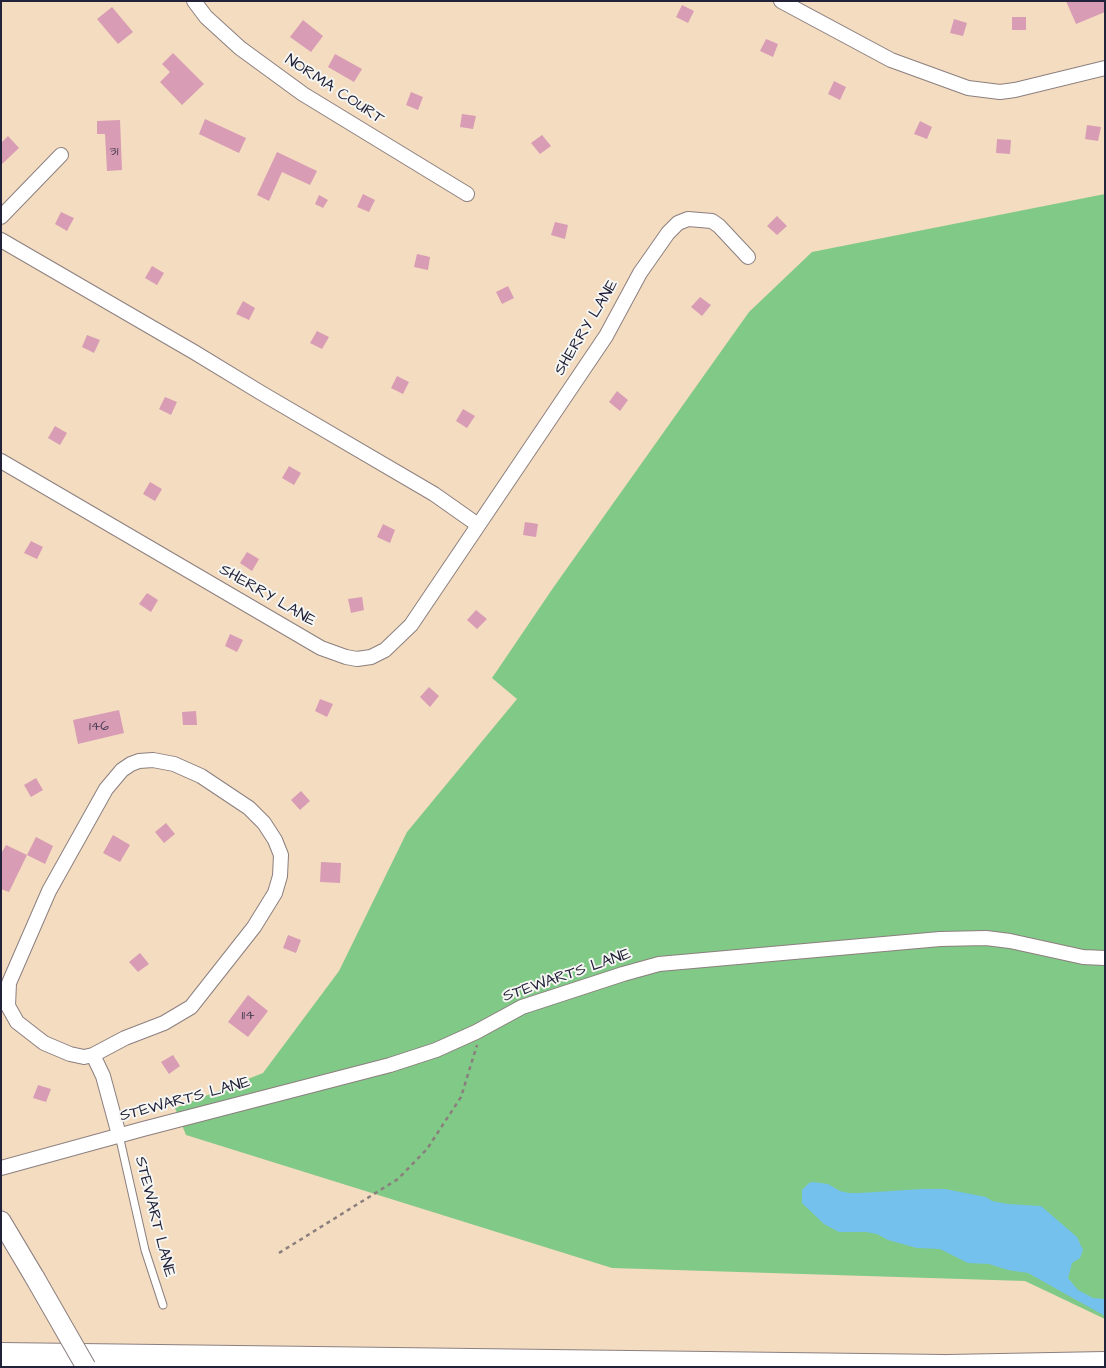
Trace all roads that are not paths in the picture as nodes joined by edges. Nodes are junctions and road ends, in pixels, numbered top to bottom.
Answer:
1 (194, 1) edge
2 (781, 1) edge
3 (1105, 68) edge
4 (61, 155) dead end
5 (467, 194) dead end
6 (1, 217) edge
7 (1, 240) edge
8 (748, 257) dead end
9 (1, 461) edge
10 (478, 525) junction
11 (1105, 958) edge
12 (93, 1055) junction
13 (119, 1135) junction
14 (1, 1168) edge
15 (1, 1221) edge
16 (164, 1306) dead end
17 (1, 1355) edge
18 (1105, 1364) edge
19 (86, 1367) edge
20 (946, 1367) edge

1 - 5 street, NORMA COURT
2 - 3 street
4 - 6 street
7 - 10 street
8 - 10 street, SHERRY LANE
9 - 10 street, SHERRY LANE
11 - 13 street, STEWARTS LANE
12 - 12 street
12 - 13 street
13 - 14 street, STEWARTS LANE
13 - 16 lane, STEWART LANE
15 - 19 street, bridge
17 - 20 highway
18 - 20 highway

